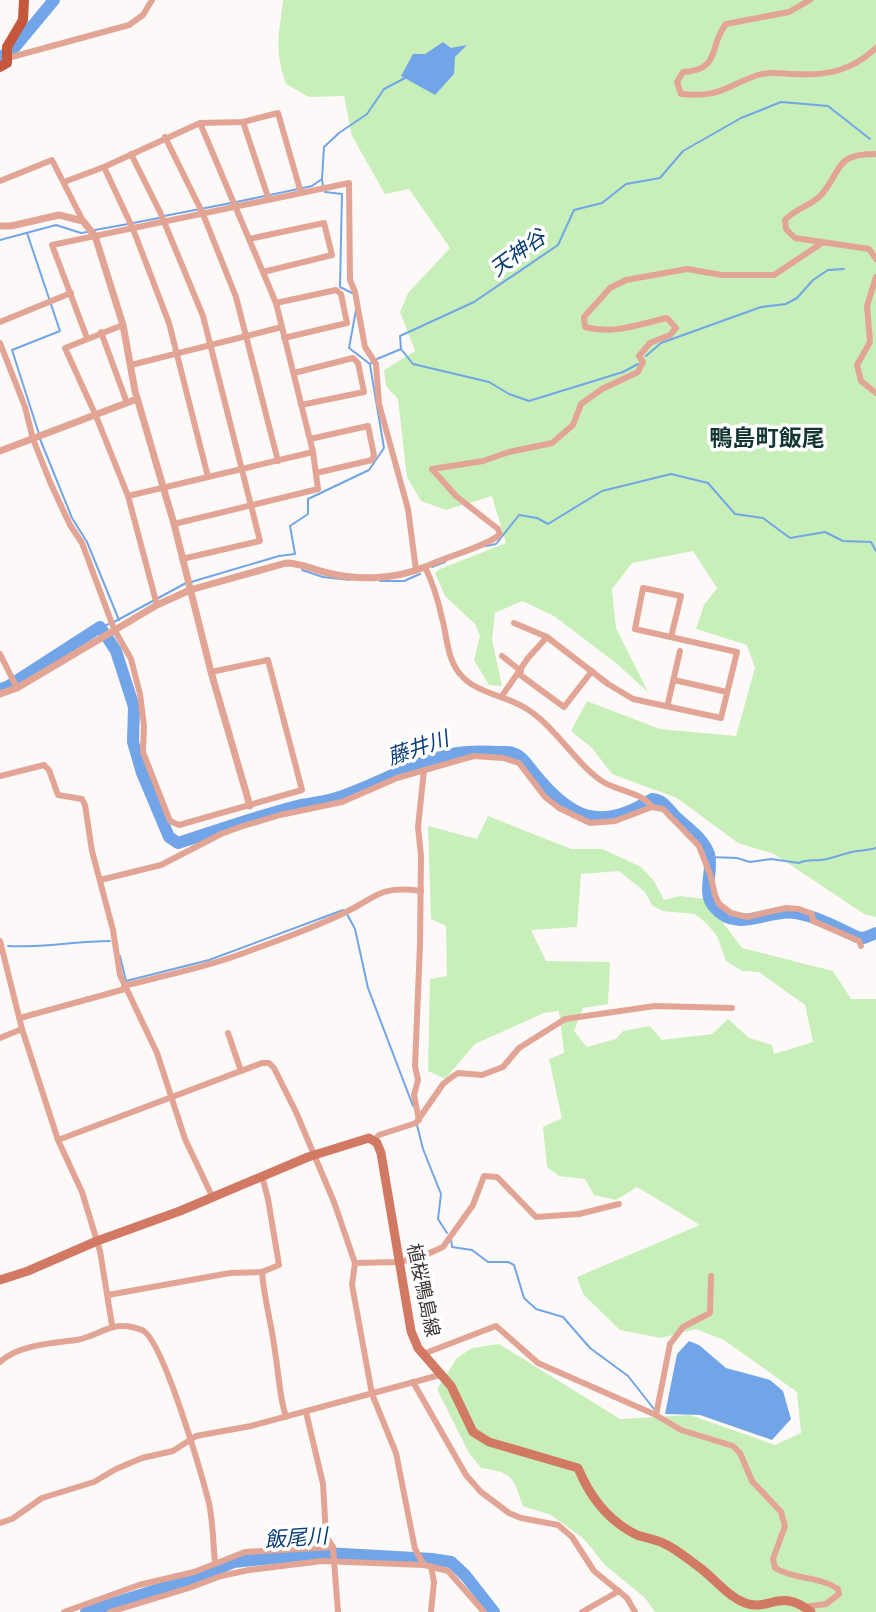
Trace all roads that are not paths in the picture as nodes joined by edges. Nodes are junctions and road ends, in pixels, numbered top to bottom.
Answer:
1 (24, 0) edge
2 (152, 0) edge
3 (810, 0) edge
4 (876, 48) edge
5 (6, 53) edge
6 (0, 67) edge
7 (243, 122) junction
8 (200, 123) junction
9 (165, 138) junction
10 (131, 154) junction
11 (876, 154) edge
12 (104, 167) junction
13 (0, 181) edge
14 (64, 182) junction
15 (301, 193) junction
16 (269, 200) junction
17 (236, 207) junction
18 (203, 214) junction
19 (163, 222) junction
20 (86, 225) junction
21 (0, 226) edge
22 (133, 229) junction
23 (95, 236) junction
24 (249, 239) junction
25 (822, 243) junction
26 (876, 259) edge
27 (262, 272) junction
28 (876, 278) edge
29 (71, 293) junction
30 (276, 303) junction
31 (0, 322) edge
32 (123, 325) junction
33 (282, 327) junction
34 (101, 332) junction
35 (246, 336) junction
36 (87, 338) junction
37 (284, 338) junction
38 (0, 343) edge
39 (211, 344) junction
40 (178, 353) junction
41 (131, 365) junction
42 (294, 373) junction
43 (876, 393) edge
44 (137, 399) junction
45 (127, 403) junction
46 (301, 405) junction
47 (96, 416) junction
48 (38, 437) junction
49 (310, 439) junction
50 (0, 452) edge
51 (313, 452) junction
52 (278, 461) junction
53 (243, 469) junction
54 (316, 473) junction
55 (208, 477) junction
56 (164, 488) junction
57 (128, 496) junction
58 (252, 505) junction
59 (174, 524) junction
60 (182, 559) junction
61 (425, 567) junction
62 (416, 570) junction
63 (190, 590) junction
64 (156, 605) junction
65 (514, 623) dead end
66 (114, 629) junction
67 (547, 637) junction
68 (671, 637) junction
69 (680, 652) dead end
70 (0, 654) edge
71 (502, 656) dead end
72 (592, 671) junction
73 (211, 672) junction
74 (520, 673) junction
75 (674, 680) junction
76 (15, 685) junction
77 (727, 692) junction
78 (0, 694) edge
79 (502, 696) junction
80 (668, 703) dead end
81 (424, 770) junction
82 (0, 776) edge
83 (649, 804) junction
84 (250, 806) junction
85 (100, 880) junction
86 (421, 891) junction
87 (0, 941) edge
88 (861, 946) dead end
89 (125, 988) junction
90 (732, 1008) dead end
91 (20, 1018) junction
92 (22, 1029) junction
93 (228, 1033) dead end
94 (0, 1038) edge
95 (241, 1071) junction
96 (170, 1098) junction
97 (418, 1121) junction
98 (58, 1140) junction
99 (374, 1140) junction
100 (314, 1155) junction
101 (262, 1176) junction
102 (212, 1196) junction
103 (619, 1204) dead end
104 (97, 1241) junction
105 (398, 1262) junction
106 (355, 1263) junction
107 (262, 1272) junction
108 (712, 1276) dead end
109 (0, 1280) edge
110 (108, 1295) junction
111 (112, 1325) junction
112 (423, 1354) junction
113 (0, 1362) edge
114 (440, 1375) junction
115 (413, 1382) junction
116 (372, 1394) junction
117 (306, 1412) junction
118 (656, 1415) junction
119 (286, 1417) junction
120 (189, 1439) junction
121 (0, 1523) edge
122 (333, 1548) junction
123 (215, 1562) junction
124 (334, 1562) junction
125 (427, 1565) junction
126 (619, 1591) junction
127 (808, 1609) edge
128 (64, 1612) edge
129 (110, 1612) edge
130 (338, 1612) edge
131 (431, 1612) edge
132 (484, 1612) edge
133 (582, 1612) edge
134 (635, 1612) edge

1 - 5 main road
2 - 5 street
3 - 4 street
5 - 6 main road
7 - 8 street
7 - 15 street
7 - 16 street
8 - 9 street
8 - 17 street
9 - 10 street
9 - 18 street
10 - 12 street
10 - 19 street
11 - 25 street
12 - 14 street
12 - 22 street
13 - 14 street
14 - 20 street
15 - 16 street
15 - 62 street
16 - 17 street
17 - 18 street
17 - 24 street
18 - 19 street
18 - 35 street
19 - 22 street
19 - 39 street
20 - 21 street
20 - 23 street
22 - 23 street
22 - 40 street
23 - 29 street
23 - 32 street
24 - 27 street
24 - 27 street
25 - 26 street
25 - 61 street
27 - 30 street
28 - 43 street
29 - 31 street
29 - 36 street
30 - 33 street
30 - 37 street
32 - 34 street
32 - 41 street
33 - 35 street
33 - 37 street
34 - 36 street
34 - 45 street
35 - 39 street
35 - 52 street
36 - 47 street
37 - 42 street
38 - 48 street
39 - 40 street
39 - 53 street
40 - 41 street
40 - 55 street
41 - 44 street
42 - 46 street
42 - 46 street
44 - 45 street
44 - 56 street
45 - 47 street
46 - 49 street
47 - 48 street
47 - 57 street
48 - 50 street
48 - 66 street
49 - 51 street
49 - 54 street
51 - 52 street
51 - 54 street
52 - 53 street
53 - 55 street
53 - 58 street
54 - 58 street
55 - 56 street
56 - 57 street
56 - 59 street
57 - 64 street
58 - 59 street
58 - 60 street
59 - 60 street
60 - 63 street
61 - 62 street
61 - 79 street
62 - 63 street
63 - 64 street
63 - 73 street
64 - 66 street
65 - 67 street
66 - 76 street
66 - 84 street
67 - 72 street
67 - 74 street
68 - 68 street
68 - 77 street
69 - 75 street
70 - 76 street
71 - 74 street
72 - 74 street
72 - 77 street
73 - 84 street
73 - 84 street
74 - 79 street
75 - 77 street
75 - 80 street
76 - 78 street
79 - 83 street
81 - 83 street
81 - 85 street
81 - 86 street
82 - 85 street
83 - 88 street
85 - 89 street
86 - 89 street
86 - 97 street
87 - 91 street
89 - 91 street
89 - 96 street
90 - 97 street
91 - 92 street
92 - 94 street
92 - 98 street
93 - 95 street
95 - 96 street
95 - 100 street
96 - 98 street
96 - 102 street
97 - 99 street
98 - 104 street
99 - 100 main road
99 - 105 main road, 植桜鴨島線
100 - 101 main road
100 - 106 street
101 - 102 main road
101 - 107 street
102 - 104 main road
103 - 105 street
104 - 109 main road
104 - 110 street
105 - 106 street
105 - 112 main road, 植桜鴨島線
106 - 116 street
107 - 110 street
107 - 119 street
108 - 118 street
110 - 111 street
111 - 113 street
111 - 120 street
112 - 114 main road, 植桜鴨島線
112 - 118 street
114 - 115 street
114 - 127 main road, 植桜鴨島線
115 - 116 street
115 - 126 street
116 - 117 street
116 - 125 street
117 - 119 street
117 - 122 street
118 - 127 street
119 - 120 street
120 - 121 street
120 - 123 street
122 - 123 street
122 - 124 street
123 - 128 street
124 - 125 street
124 - 129 street
124 - 130 street
125 - 131 street
125 - 132 street
126 - 133 street
126 - 134 street

